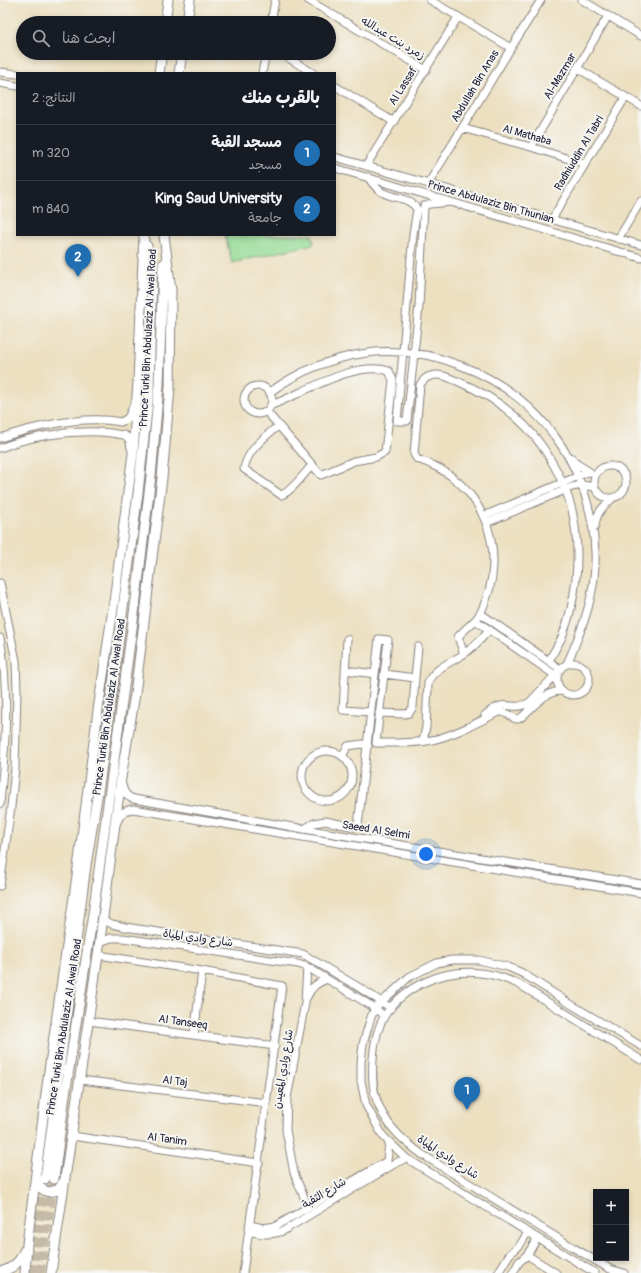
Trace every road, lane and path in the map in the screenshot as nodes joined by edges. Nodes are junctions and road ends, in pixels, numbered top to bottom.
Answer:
1 (168, 0) edge
2 (190, 0) edge
3 (275, 0) edge
4 (308, 0) edge
5 (430, 0) edge
6 (541, 0) edge
7 (582, 0) edge
8 (166, 16) edge
9 (187, 16) edge
10 (272, 16) edge
11 (335, 16) edge
12 (608, 16) junction
13 (336, 17) edge
14 (458, 17) junction
15 (641, 36) edge
16 (511, 48) junction
17 (161, 60) edge
18 (181, 60) edge
19 (265, 60) edge
20 (292, 60) edge
21 (577, 68) junction
22 (426, 70) junction
23 (0, 72) edge
24 (159, 72) edge
25 (179, 72) edge
26 (262, 72) edge
27 (311, 72) edge
28 (16, 74) edge
29 (0, 83) edge
30 (16, 86) edge
31 (336, 87) edge
32 (625, 98) junction
33 (640, 103) edge
34 (394, 122) junction
35 (462, 128) junction
36 (531, 147) junction
37 (336, 157) edge
38 (585, 164) junction
39 (366, 166) junction
40 (336, 168) edge
41 (368, 178) junction
42 (428, 184) junction
43 (641, 201) edge
44 (451, 202) junction
45 (552, 219) junction
46 (144, 236) edge
47 (144, 236) edge
48 (164, 236) edge
49 (164, 236) edge
50 (413, 237) junction
51 (618, 239) junction
52 (422, 240) junction
53 (641, 245) edge
54 (641, 258) edge
55 (403, 352) junction
56 (415, 353) junction
57 (270, 392) junction
58 (137, 398) junction
59 (272, 405) junction
60 (267, 412) junction
61 (80, 421) junction
62 (278, 425) junction
63 (100, 432) junction
64 (0, 438) edge
65 (562, 447) junction
66 (0, 448) edge
67 (133, 453) junction
68 (312, 465) junction
69 (588, 472) junction
70 (596, 474) junction
71 (577, 476) junction
72 (562, 482) junction
73 (582, 485) junction
74 (595, 487) junction
75 (565, 490) junction
76 (614, 498) junction
77 (485, 519) junction
78 (594, 536) junction
79 (0, 583) edge
80 (480, 613) junction
81 (475, 620) junction
82 (489, 630) junction
83 (142, 635) junction
84 (0, 638) edge
85 (108, 639) junction
86 (347, 639) dead end
87 (418, 647) dead end
88 (464, 654) junction
89 (549, 661) junction
90 (567, 664) junction
91 (345, 670) junction
92 (558, 672) junction
93 (375, 674) junction
94 (384, 674) junction
95 (415, 678) junction
96 (563, 691) junction
97 (371, 712) junction
98 (379, 713) junction
99 (468, 726) junction
100 (423, 741) junction
101 (368, 746) junction
102 (342, 756) junction
103 (121, 778) junction
104 (100, 780) junction
105 (109, 795) junction
106 (141, 800) junction
107 (0, 804) edge
108 (140, 810) junction
109 (114, 829) junction
110 (304, 829) junction
111 (641, 884) edge
112 (0, 886) edge
113 (641, 893) edge
114 (103, 920) junction
115 (124, 927) junction
116 (156, 932) junction
117 (123, 938) junction
118 (100, 942) junction
119 (155, 943) junction
120 (232, 943) junction
121 (244, 945) junction
122 (230, 954) junction
123 (98, 955) junction
124 (242, 956) junction
125 (307, 967) junction
126 (202, 971) junction
127 (327, 979) junction
128 (360, 988) junction
129 (354, 996) junction
130 (381, 1002) junction
131 (305, 1003) junction
132 (375, 1008) junction
133 (391, 1008) junction
134 (384, 1016) junction
135 (89, 1021) junction
136 (194, 1035) junction
137 (275, 1046) junction
138 (641, 1046) edge
139 (640, 1058) edge
140 (80, 1080) junction
141 (267, 1103) junction
142 (72, 1136) junction
143 (389, 1143) junction
144 (406, 1158) junction
145 (258, 1162) junction
146 (37, 1170) junction
147 (65, 1177) junction
148 (308, 1207) junction
149 (250, 1228) junction
150 (528, 1232) junction
151 (537, 1239) junction
152 (27, 1244) junction
153 (513, 1252) junction
154 (525, 1257) junction
155 (0, 1272) edge
156 (25, 1273) edge
157 (51, 1273) edge
158 (243, 1273) edge
159 (498, 1273) edge
160 (513, 1273) edge
161 (556, 1273) edge
162 (595, 1273) edge
163 (624, 1273) edge

1 - 8 main road
2 - 9 main road
3 - 10 street
4 - 11 street, زمرد بنت عبدالله
5 - 14 street
6 - 16 street, Abdullah Bin Anas
7 - 12 street
12 - 15 street
12 - 21 street, Al-Mazmar
13 - 22 street, زمرد بنت عبدالله
14 - 16 street
14 - 22 street, Al Lassaf
16 - 35 street, Abdullah Bin Anas
17 - 24 main road
18 - 25 main road
19 - 26 street
20 - 27 street
21 - 32 street
21 - 36 street, Al-Mazmar
22 - 34 street, Al Lassaf
23 - 28 street
29 - 30 street
31 - 34 street
32 - 33 street
32 - 38 street, Radhiuddin Al Tabri
34 - 39 street, Al Lassaf
35 - 36 street, Al Mathaba
35 - 42 street, Abdullah Bin Anas
36 - 38 street, Al Mathaba
37 - 39 street, Prince Abdulaziz Bin Thunian
38 - 45 street, Radhiuddin Al Tabri
39 - 42 street, Prince Abdulaziz Bin Thunian
40 - 41 street, Prince Abdulaziz Bin Thunian
41 - 44 street, Prince Abdulaziz Bin Thunian
41 - 50 street
42 - 45 street, Prince Abdulaziz Bin Thunian
43 - 51 street
44 - 52 street
44 - 54 street, Prince Abdulaziz Bin Thunian
45 - 51 street, Prince Abdulaziz Bin Thunian
46 - 58 main road
47 - 104 main road, Prince Turki Bin Abdulaziz Al Awal Road
48 - 83 main road
49 - 105 main road, Prince Turki Bin Abdulaziz Al Awal Road
50 - 52 street
50 - 55 street
51 - 53 street, Prince Abdulaziz Bin Thunian
52 - 56 street
55 - 56 street
55 - 56 street
55 - 57 street
56 - 65 street
57 - 59 street
57 - 60 street
58 - 61 street
58 - 67 main road
59 - 60 street
59 - 68 street
60 - 62 street
61 - 63 street
61 - 64 street
62 - 68 street
62 - 68 street
63 - 66 street
63 - 67 street
65 - 69 street
65 - 71 street
67 - 85 main road
69 - 70 street
69 - 71 street
70 - 74 street
70 - 76 street
71 - 72 street
71 - 73 street
72 - 75 street
72 - 77 street
72 - 77 street
73 - 74 street
73 - 75 street
73 - 78 street
74 - 76 street
75 - 77 street
75 - 89 street
76 - 78 street
77 - 80 street
78 - 90 street
79 - 112 street
80 - 81 street
80 - 89 street
81 - 82 street
81 - 88 street
82 - 88 street
82 - 92 street
83 - 103 main road
83 - 105 main road
84 - 107 street
85 - 104 main road
85 - 146 main road
86 - 91 street
87 - 95 street
88 - 100 street
89 - 92 street
90 - 92 street
90 - 96 street
91 - 93 street
91 - 97 street
92 - 96 street
92 - 99 street
93 - 94 street
93 - 97 street
94 - 95 street
94 - 98 street
95 - 98 street
96 - 99 street
97 - 101 street
98 - 100 street
99 - 100 street
101 - 102 street
101 - 110 street
102 - 102 street
103 - 106 street, Saeed Al Selmi
103 - 109 main road
104 - 105 main road, Prince Turki Bin Abdulaziz Al Awal Road
106 - 108 street
106 - 110 street, Saeed Al Selmi
108 - 109 street, Saeed Al Selmi
108 - 113 street, Saeed Al Selmi
109 - 114 main road
110 - 111 street, Saeed Al Selmi
114 - 115 street, شارع وادي المياة
114 - 118 main road
115 - 116 street, شارع وادي المياة
115 - 117 street
116 - 119 street
116 - 120 street, شارع وادي المياة
117 - 118 street, شارع وادي المياة
117 - 119 street, شارع وادي المياة
118 - 123 main road
119 - 122 street, شارع وادي المياة
120 - 121 street, شارع وادي المياة
120 - 122 street
121 - 124 street
121 - 128 street, شارع وادي المياة
122 - 124 street, شارع وادي المياة
123 - 126 street
123 - 135 main road
124 - 125 street, شارع وادي المياة
125 - 127 street, شارع وادي المياة
125 - 131 street
126 - 136 street
126 - 137 street
127 - 129 street, شارع وادي المياة
127 - 131 street
128 - 129 street
128 - 130 street, شارع وادي المياة
129 - 132 street, شارع وادي المياة
130 - 132 street
130 - 133 street, شارع وادي المياة
130 - 138 street
131 - 148 street, شارع وادي المعيدن
132 - 134 street
132 - 143 street, شارع وادي المياة
133 - 134 street, شارع وادي المياة
133 - 139 street, شارع وادي المياة
134 - 163 street, شارع وادي المياة
135 - 136 street, Al Tanseeq
135 - 140 main road
136 - 137 street, Al Tanseeq
137 - 141 street
140 - 141 street, Al Taj
140 - 142 main road
141 - 145 street
142 - 145 street, Al Tanim
142 - 147 main road
143 - 144 street, شارع وادي المياة
143 - 148 street, شارع الثقبة
144 - 149 street, شارع الثقبة
144 - 150 street, شارع وادي المياة
145 - 149 street
146 - 147 main road
146 - 152 main road
147 - 157 main road
148 - 149 street, شارع الثقبة
149 - 158 street
150 - 151 street, شارع وادي المياة
150 - 153 street
151 - 154 street
151 - 162 street, شارع وادي المياة
152 - 155 main road
152 - 156 main road
153 - 154 street
153 - 159 street
154 - 160 street
154 - 161 street

